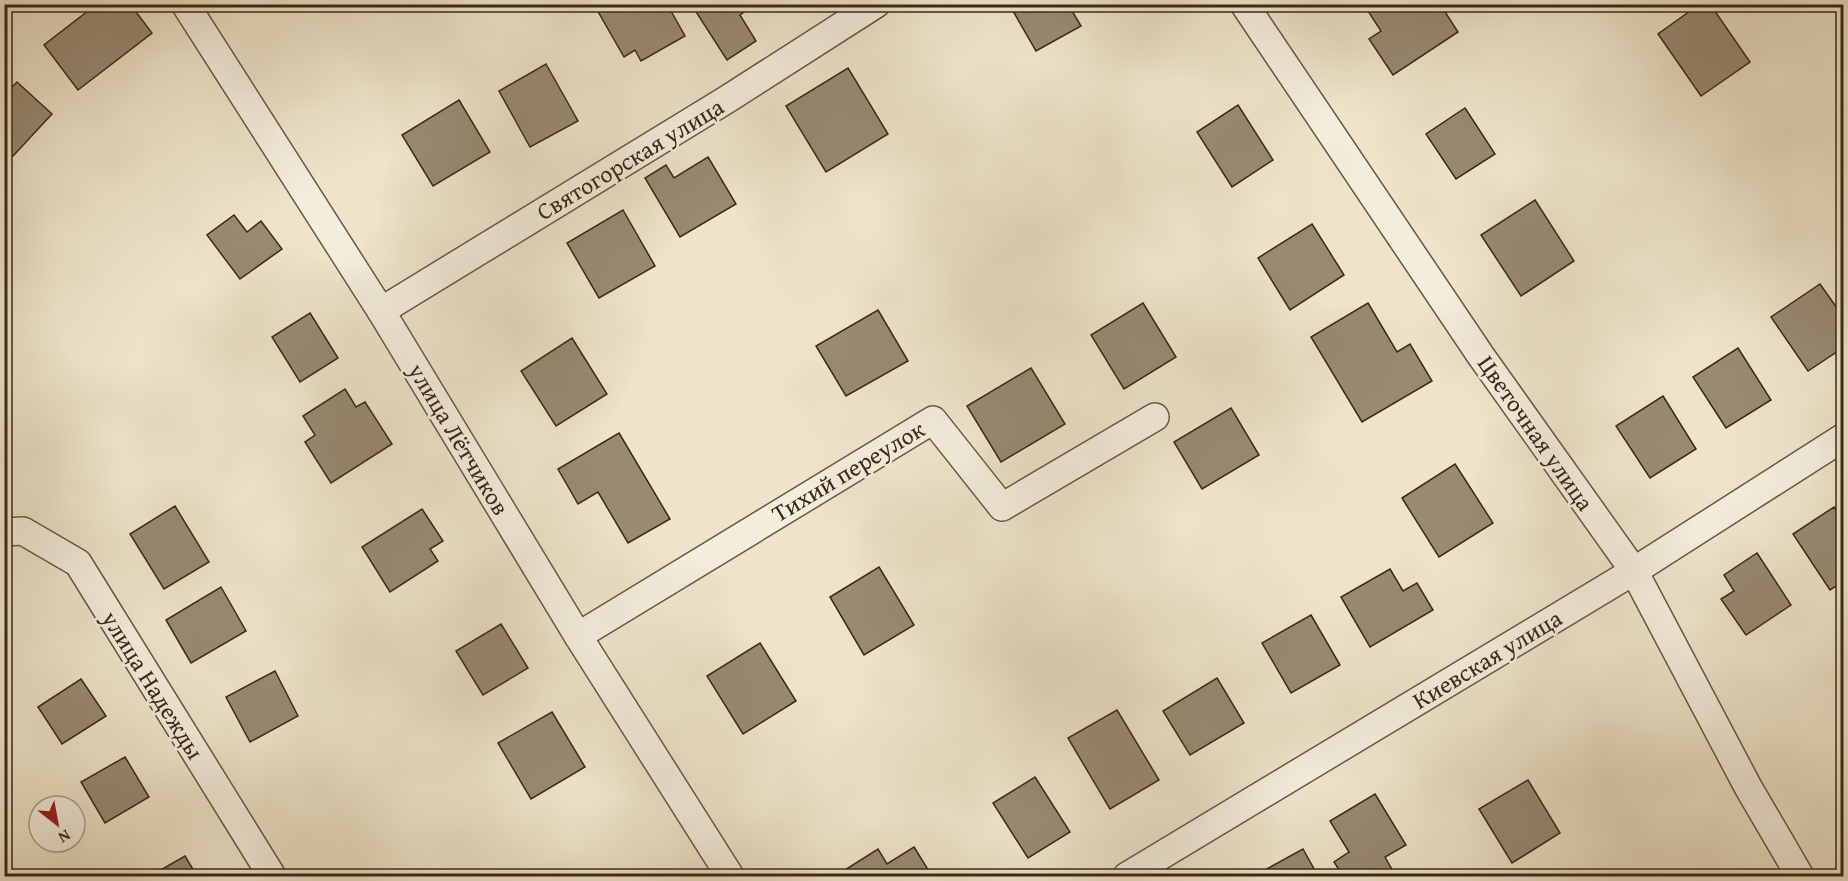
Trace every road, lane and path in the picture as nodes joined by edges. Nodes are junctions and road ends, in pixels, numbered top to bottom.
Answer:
1 (185, 4) edge
2 (876, 4) edge
3 (1244, 4) edge
4 (381, 311) junction
5 (1155, 417) dead end
6 (1844, 437) edge
7 (4, 532) edge
8 (1634, 571) junction
9 (578, 636) junction
10 (272, 876) edge
11 (730, 876) edge
12 (1127, 876) edge
13 (1800, 876) edge

1 - 4 street, улица Лётчиков
2 - 4 street, Святогорская улица
3 - 8 street, Цветочная улица
4 - 9 street, улица Лётчиков
5 - 9 street, Тихий переулок
6 - 8 street, Киевская улица
7 - 10 street, улица Надежды
8 - 12 street, Киевская улица
8 - 13 street, Цветочная улица
9 - 11 street, улица Лётчиков

